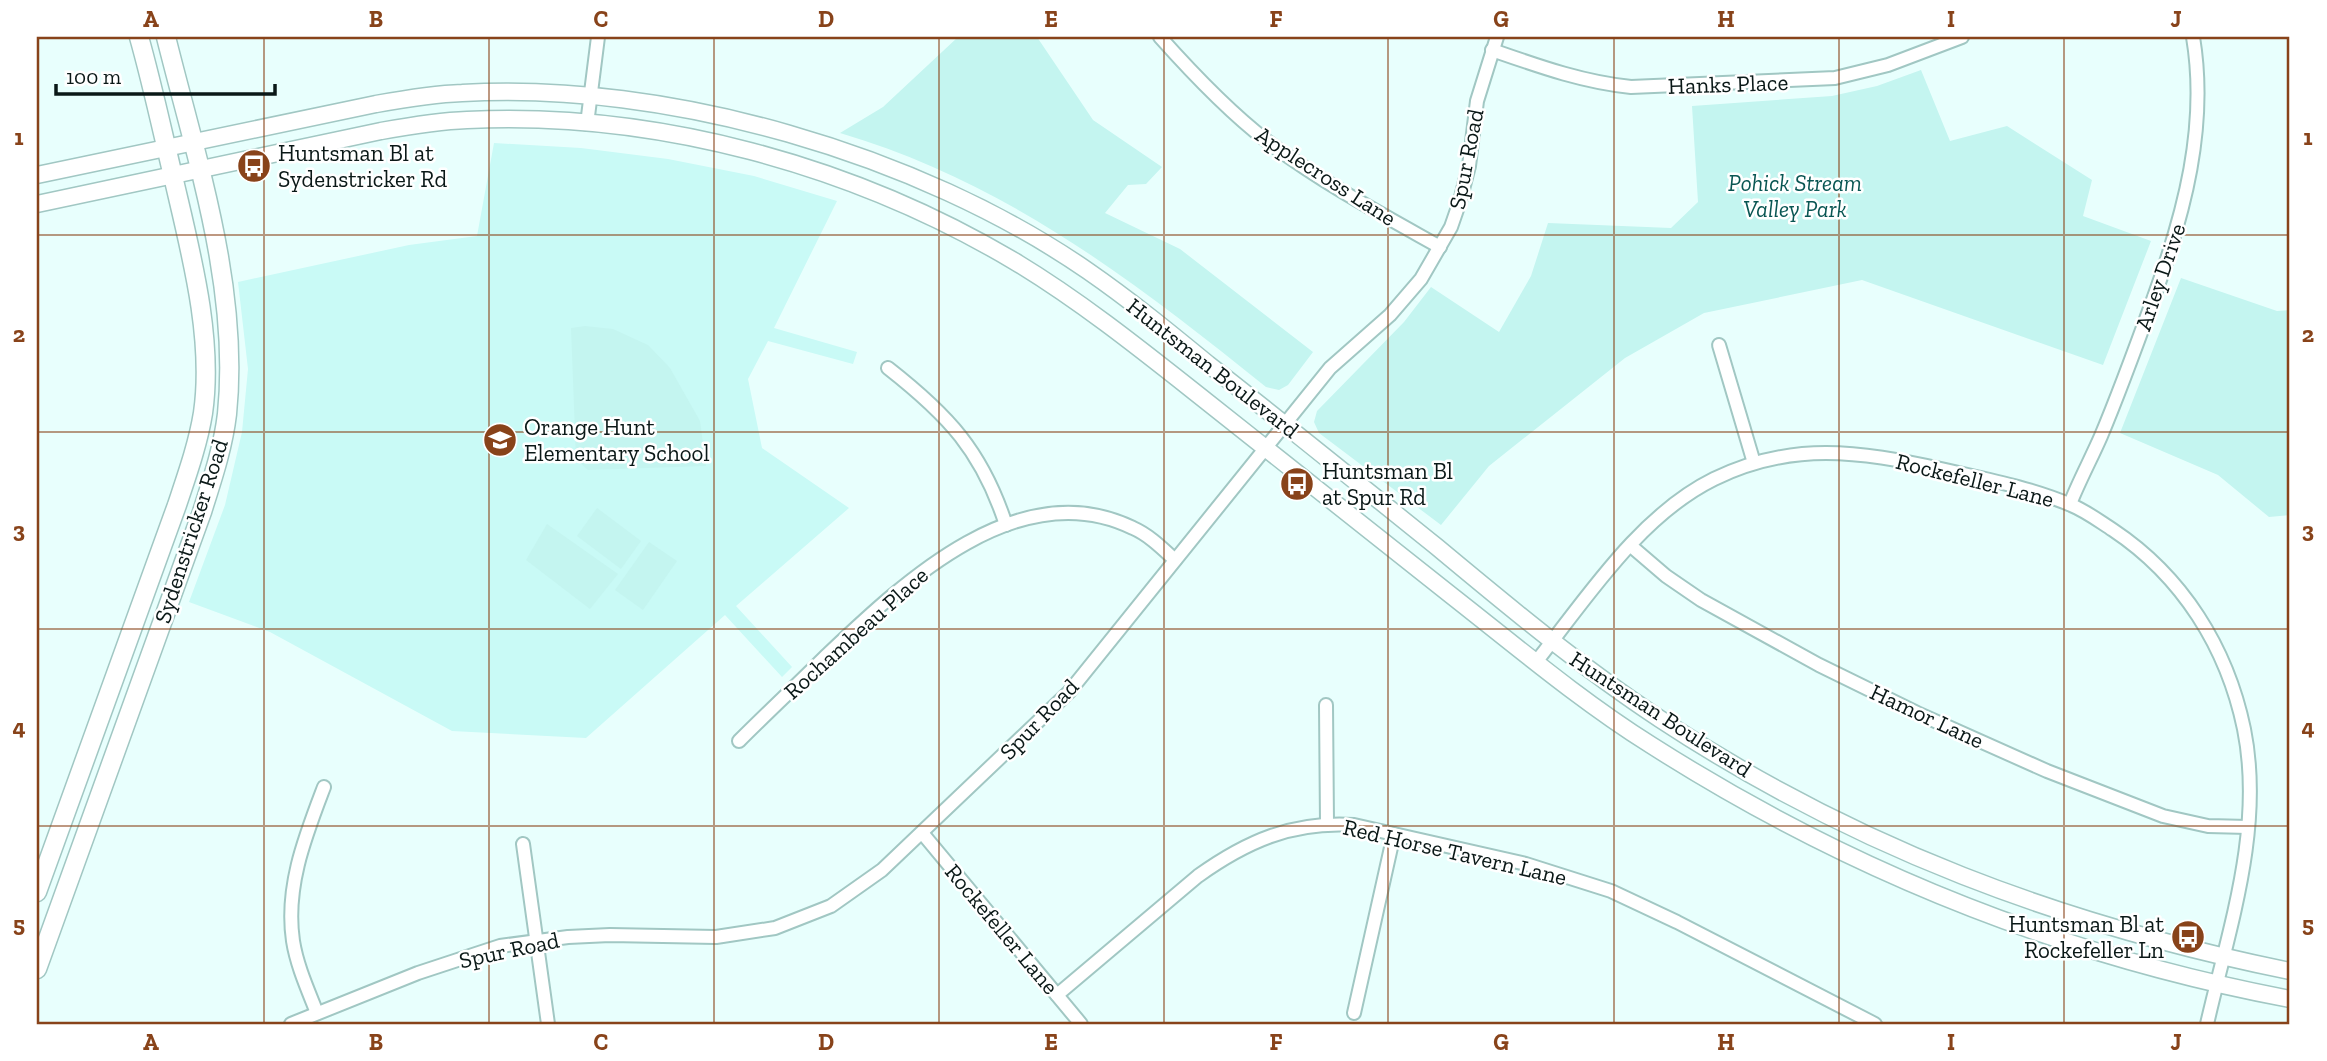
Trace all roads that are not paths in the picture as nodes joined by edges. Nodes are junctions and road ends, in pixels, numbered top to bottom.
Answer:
1 (139, 37) edge
2 (166, 37) edge
3 (598, 37) edge
4 (1160, 37) edge
5 (1497, 37) edge
6 (1962, 37) edge
7 (2193, 37) edge
8 (1492, 50) junction
9 (590, 96) junction
10 (587, 124) junction
11 (192, 143) junction
12 (166, 148) junction
13 (198, 169) junction
14 (37, 175) edge
15 (172, 175) junction
16 (37, 204) edge
17 (1440, 247) junction
18 (1719, 345) dead end
19 (888, 368) dead end
20 (1284, 424) junction
21 (1265, 447) junction
22 (1754, 463) junction
23 (2070, 504) junction
24 (1006, 525) junction
25 (1631, 546) junction
26 (1175, 560) junction
27 (1552, 642) junction
28 (1536, 662) junction
29 (1326, 705) dead end
30 (739, 741) dead end
31 (324, 787) dead end
32 (1327, 823) junction
33 (2248, 827) junction
34 (923, 834) junction
35 (1394, 834) junction
36 (523, 845) dead end
37 (37, 892) edge
38 (536, 941) junction
39 (2223, 957) junction
40 (37, 969) edge
41 (2290, 971) edge
42 (2217, 983) junction
43 (1058, 995) junction
44 (2290, 999) edge
45 (317, 1013) junction
46 (1354, 1013) dead end
47 (291, 1024) edge
48 (548, 1024) edge
49 (1081, 1024) edge
50 (1875, 1024) edge
51 (2207, 1024) edge

1 - 12 main road, Sydenstricker Road
2 - 11 main road, Sydenstricker Road
3 - 9 street
4 - 17 street, Applecross Lane
5 - 8 street, Spur Road
6 - 8 street, Hanks Place
7 - 23 street, Arley Drive
8 - 17 street, Spur Road
9 - 10 street
9 - 11 street, Huntsman Boulevard
9 - 20 street, Huntsman Boulevard
10 - 13 street, Huntsman Boulevard
10 - 21 street, Huntsman Boulevard
11 - 12 street, Huntsman Boulevard
11 - 13 main road, Sydenstricker Road
12 - 14 street, Huntsman Boulevard
12 - 15 main road, Sydenstricker Road
13 - 15 street, Huntsman Boulevard
13 - 40 main road, Sydenstricker Road
15 - 16 street, Huntsman Boulevard
15 - 37 main road, Sydenstricker Road
17 - 20 street, Spur Road
18 - 22 street
19 - 24 street
20 - 21 street, Spur Road
20 - 27 street, Huntsman Boulevard
21 - 26 street, Spur Road
21 - 28 street, Huntsman Boulevard
22 - 23 street, Rockefeller Lane
22 - 25 street, Rockefeller Lane
23 - 33 street, Rockefeller Lane
24 - 26 street, Rochambeau Place
24 - 30 street, Rochambeau Place
25 - 27 street, Rockefeller Lane
25 - 33 street, Hamor Lane
26 - 34 street, Spur Road
27 - 28 street, Rockefeller Lane
27 - 39 street, Huntsman Boulevard
28 - 42 street, Huntsman Boulevard
29 - 32 street
31 - 45 street
32 - 35 street, Red Horse Tavern Lane
32 - 43 street, Red Horse Tavern Lane
33 - 39 street, Rockefeller Lane
34 - 38 street, Spur Road
34 - 43 street, Rockefeller Lane
35 - 46 street
35 - 50 street, Red Horse Tavern Lane
36 - 38 street
38 - 45 street, Spur Road
38 - 48 street
39 - 41 street, Huntsman Boulevard
39 - 42 street, Rockefeller Lane
42 - 44 street, Huntsman Boulevard
42 - 51 street, Rockefeller Lane
43 - 49 street, Rockefeller Lane
45 - 47 street, Spur Road

